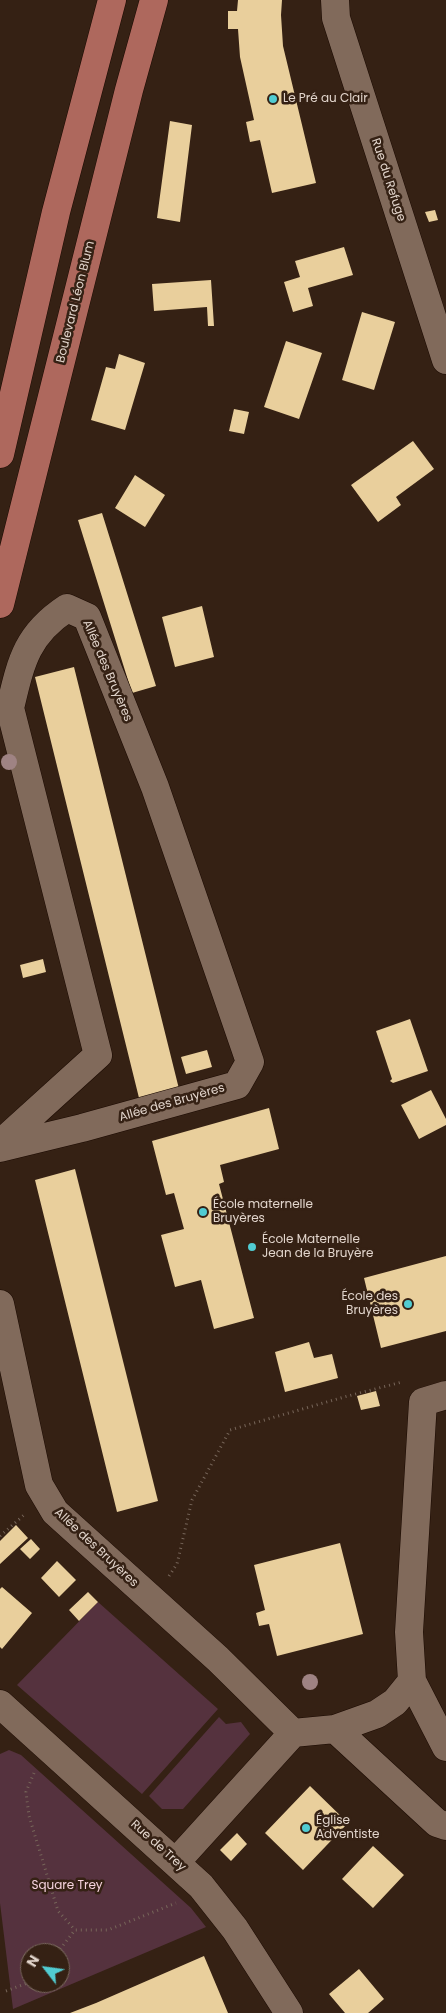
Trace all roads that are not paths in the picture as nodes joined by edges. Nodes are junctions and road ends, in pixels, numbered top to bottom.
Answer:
1 (112, 0) edge
2 (154, 0) edge
3 (335, 0) edge
4 (446, 360) edge
5 (0, 454) edge
6 (0, 604) edge
7 (0, 1144) edge
8 (0, 1148) edge
9 (0, 1304) edge
10 (446, 1395) edge
11 (412, 1680) junction
12 (0, 1704) edge
13 (10, 1723) edge
14 (335, 1729) junction
15 (293, 1732) junction
16 (446, 1746) edge
17 (446, 1826) edge
18 (176, 1862) junction
19 (289, 2013) edge

1 - 5 main road
2 - 6 main road, Boulevard Léon Blum
3 - 4 street, Rue du Refuge
7 - 8 street, Allée des Bruyères
9 - 15 street, Allée des Bruyères
10 - 11 street
11 - 14 street
11 - 16 street
12 - 13 street, Rue de Trey
13 - 18 street, Rue de Trey
14 - 15 street
14 - 17 street
15 - 18 street
18 - 19 street, Rue de Trey

